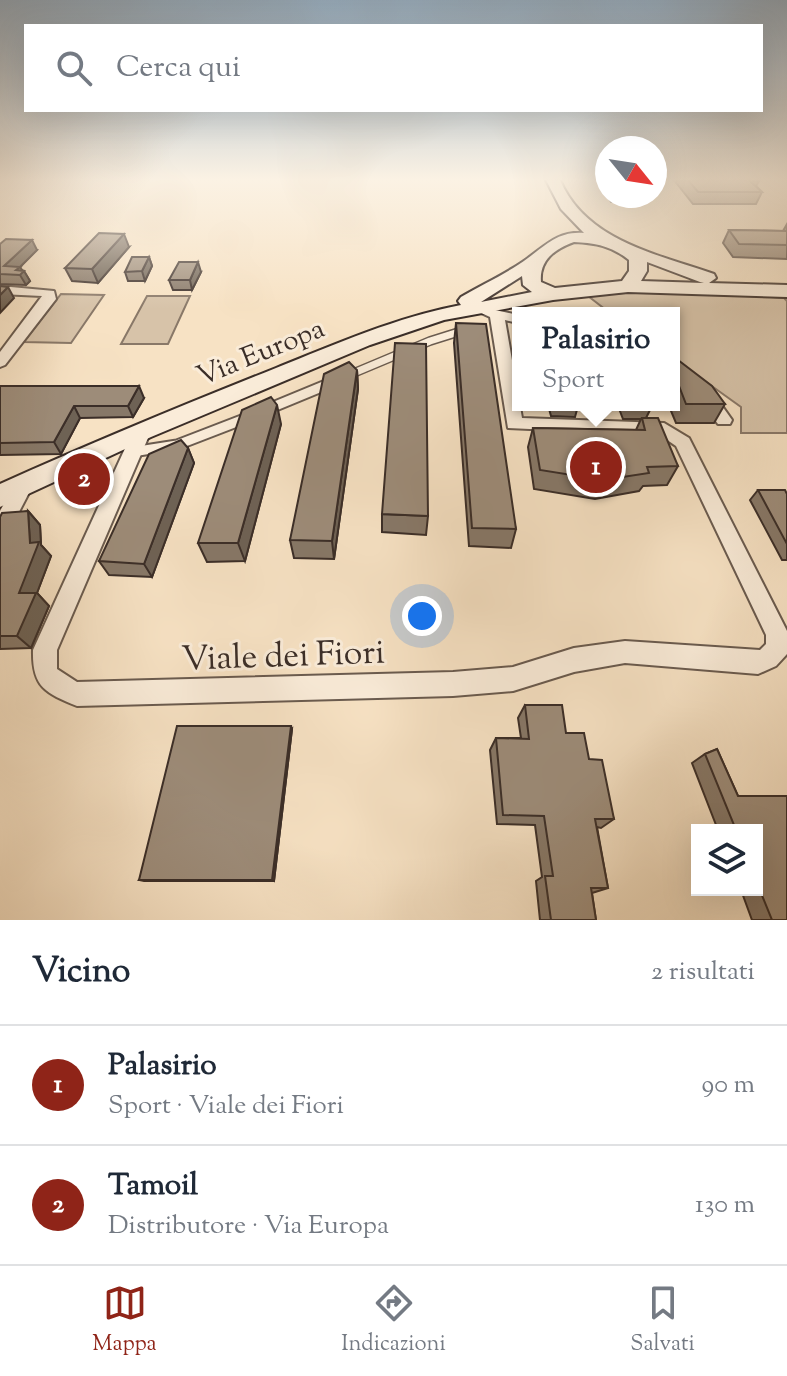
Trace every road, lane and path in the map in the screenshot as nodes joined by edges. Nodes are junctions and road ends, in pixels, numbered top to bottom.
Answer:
1 (554, 223) edge
2 (584, 223) edge
3 (603, 239) junction
4 (629, 250) junction
5 (541, 254) junction
6 (628, 286) junction
7 (753, 289) junction
8 (0, 290) edge
9 (787, 291) edge
10 (553, 294) junction
11 (470, 308) junction
12 (440, 315) junction
13 (497, 315) junction
14 (512, 318) edge
15 (480, 326) edge
16 (0, 362) edge
17 (680, 375) edge
18 (724, 420) edge
19 (137, 442) junction
20 (24, 485) junction
21 (0, 496) edge
22 (0, 529) edge

1 - 5 street
2 - 3 street
3 - 4 street
3 - 5 street
4 - 6 street
4 - 7 street
5 - 10 street
5 - 12 street
6 - 7 street
6 - 10 street, Via Europa
7 - 9 street
8 - 16 street
10 - 11 street, Via Europa
11 - 12 street, Via Europa
11 - 13 street
12 - 19 street, Via Europa
13 - 14 street
13 - 19 street, Viale dei Fiori
15 - 19 lane
17 - 18 street
19 - 20 street, Via Europa
20 - 21 street, Via Europa
20 - 22 street

